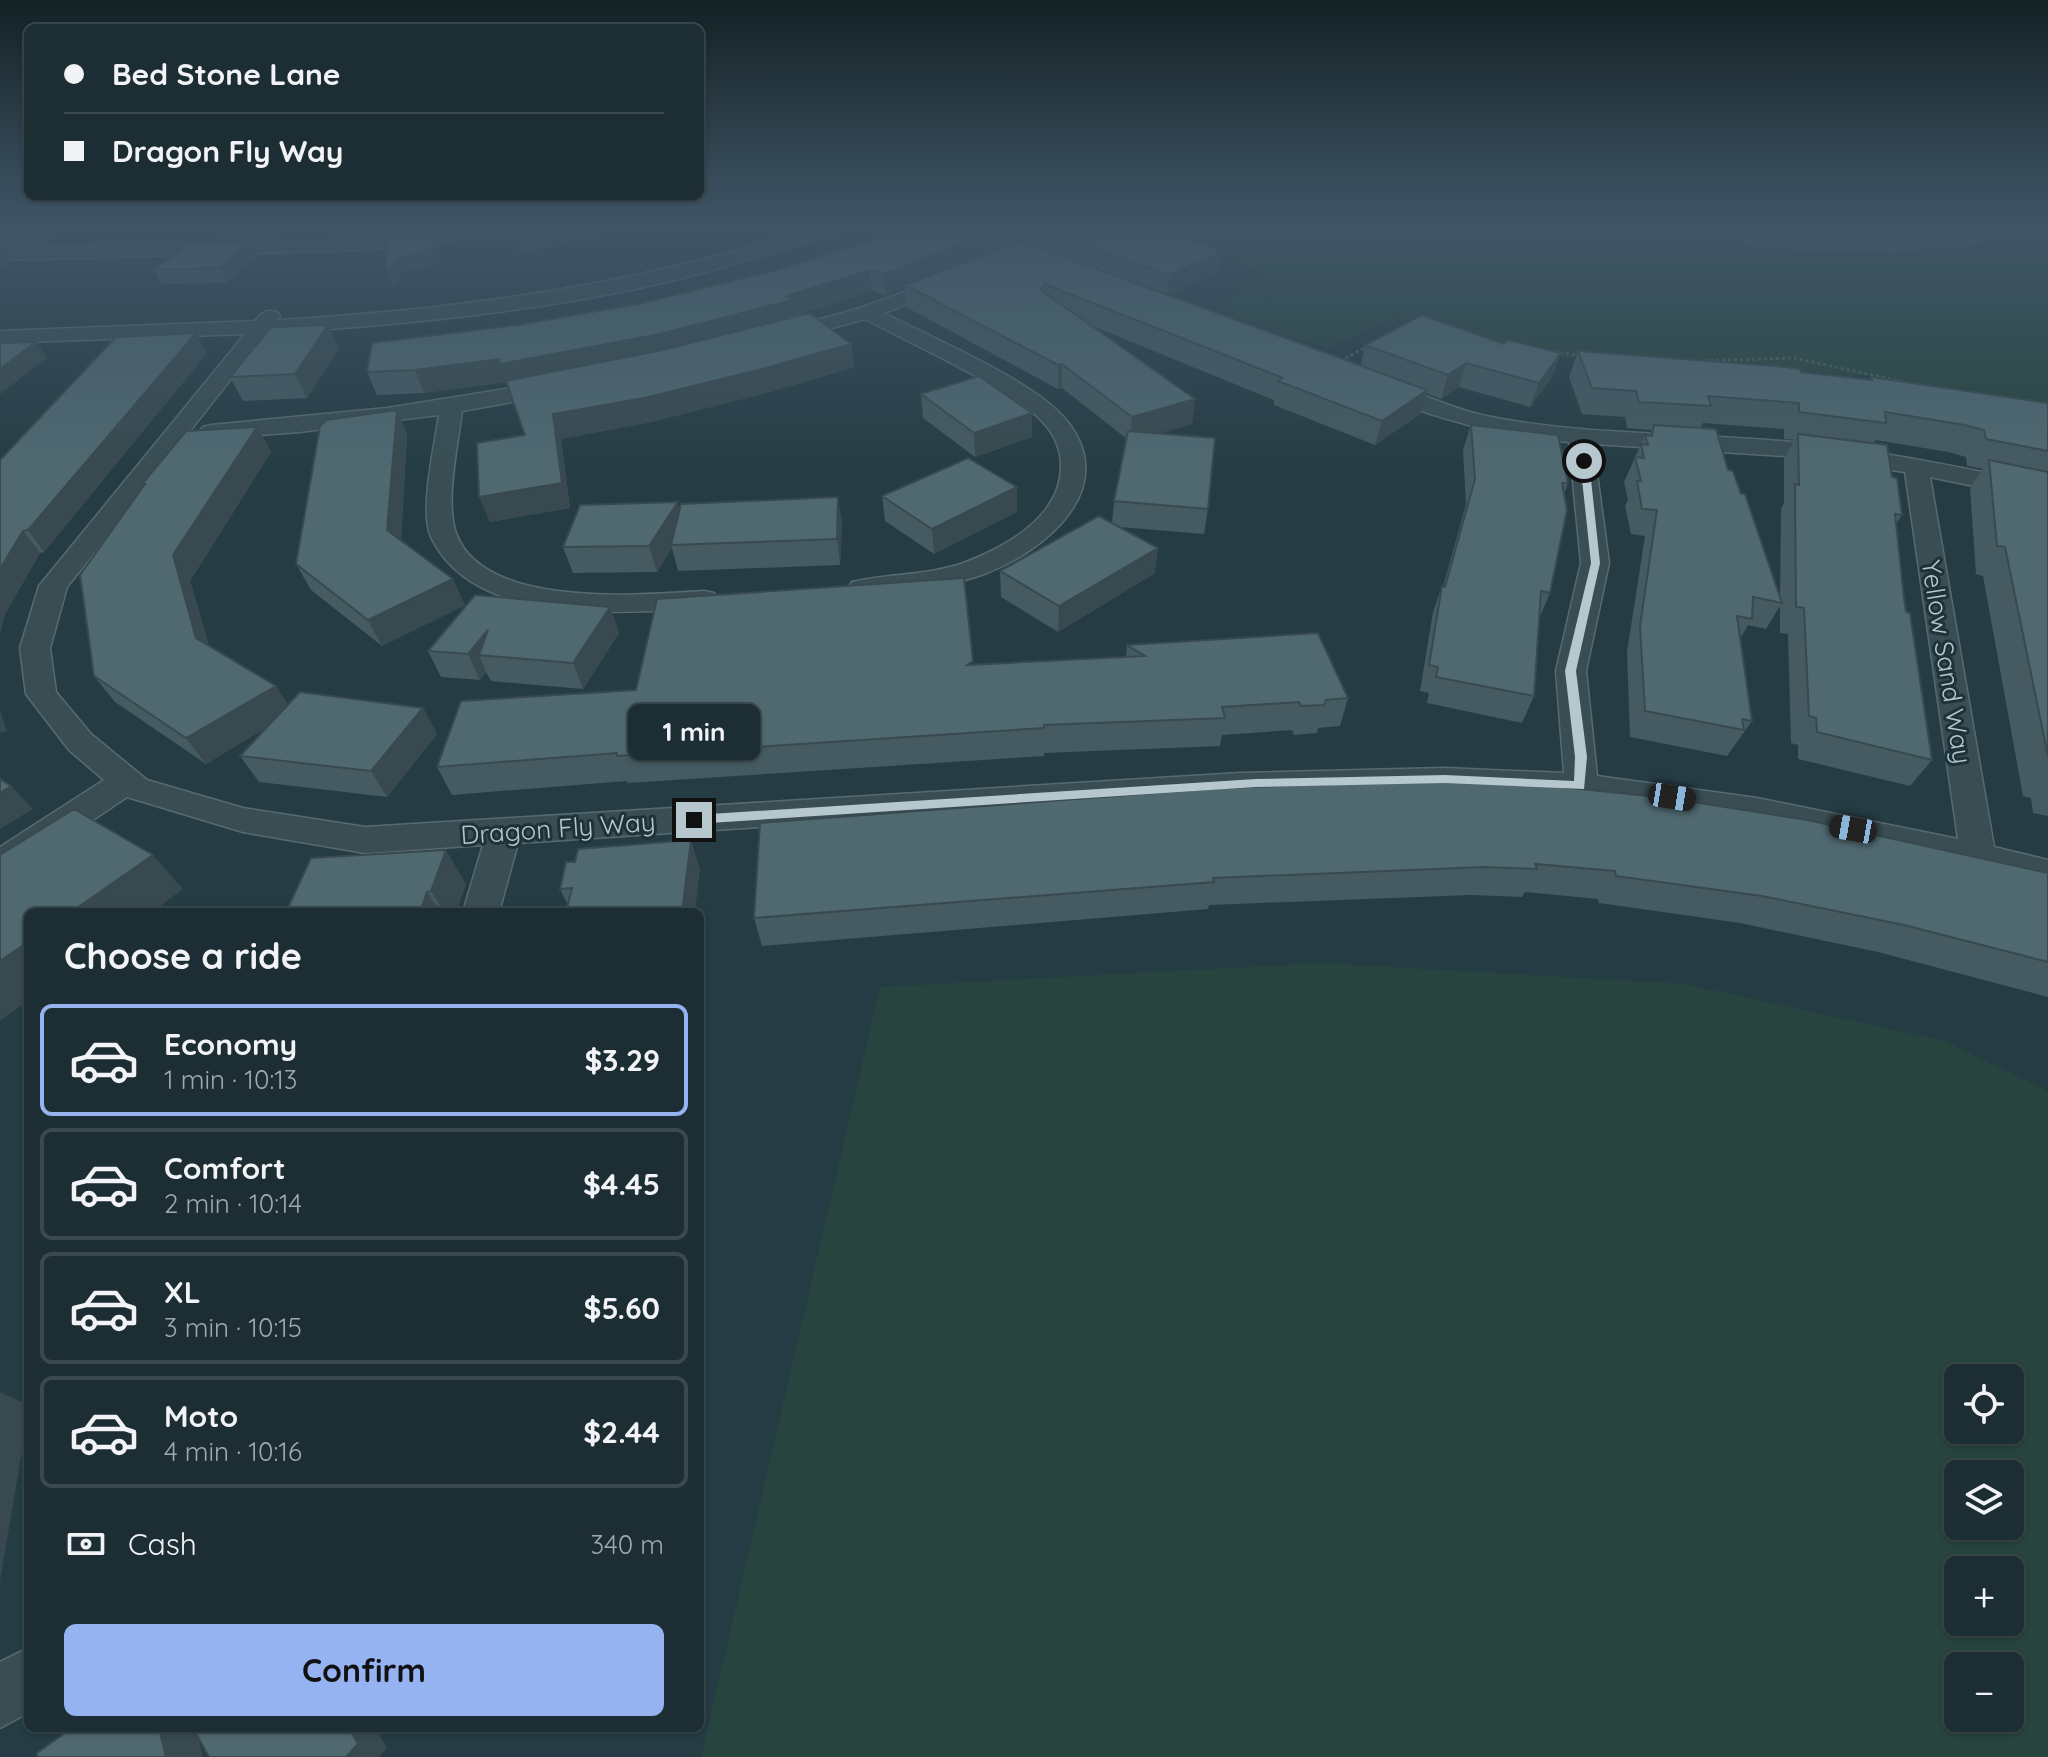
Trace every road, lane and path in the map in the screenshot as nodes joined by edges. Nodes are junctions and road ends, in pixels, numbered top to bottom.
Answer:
1 (383, 307) edge
2 (468, 307) edge
3 (880, 307) edge
4 (867, 312) junction
5 (264, 322) junction
6 (0, 323) edge
7 (0, 337) edge
8 (1377, 341) edge
9 (755, 344) edge
10 (1544, 351) edge
11 (1598, 356) edge
12 (1696, 361) edge
13 (1329, 367) joint
14 (577, 384) edge
15 (1911, 384) edge
16 (451, 408) junction
17 (176, 434) junction
18 (1580, 435) junction
19 (1916, 466) junction
20 (2048, 493) edge
21 (830, 590) edge
22 (723, 598) edge
23 (127, 781) junction
24 (1580, 786) junction
25 (504, 832) junction
26 (1978, 857) junction
27 (0, 865) edge
28 (2048, 873) edge
29 (482, 908) edge
30 (24, 1680) edge
31 (0, 1698) edge

1 - 5 street
2 - 5 street
3 - 4 street
4 - 9 street
4 - 21 street
5 - 6 street
5 - 7 street
5 - 17 street, Dragon Fly Way
8 - 13 path
10 - 11 path
12 - 15 path
13 - 18 street
14 - 16 street
16 - 17 street
16 - 22 street
17 - 23 street, Dragon Fly Way
18 - 19 street
18 - 24 street
19 - 20 street
19 - 26 street, Yellow Sand Way
23 - 25 street, Dragon Fly Way
23 - 27 street
24 - 25 street, Dragon Fly Way
24 - 26 street, Dragon Fly Way
25 - 29 street
26 - 28 street, Dragon Fly Way
30 - 31 street

